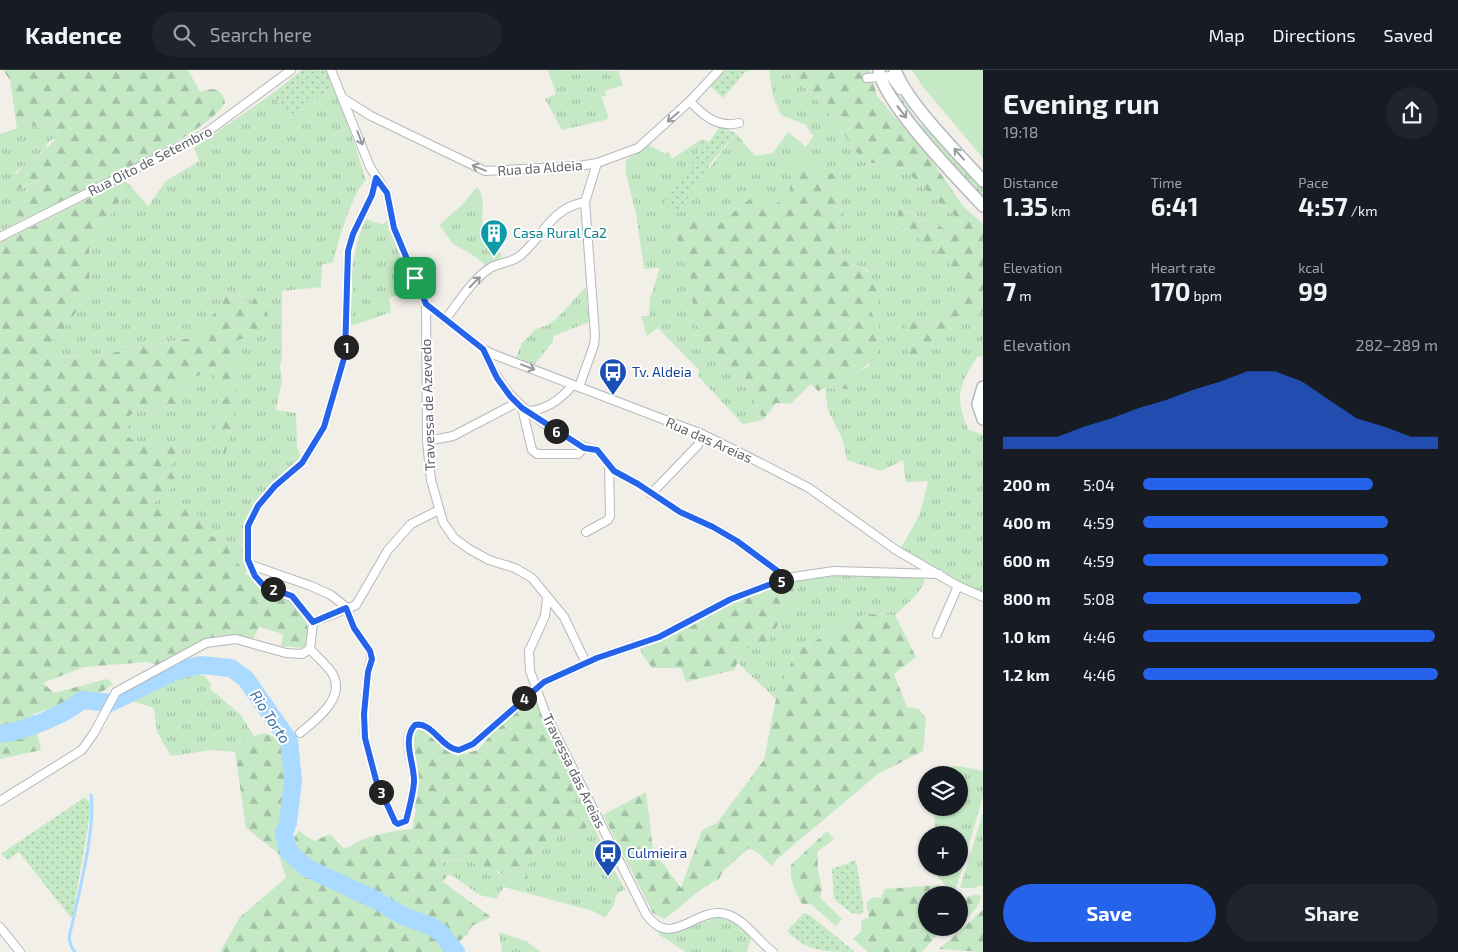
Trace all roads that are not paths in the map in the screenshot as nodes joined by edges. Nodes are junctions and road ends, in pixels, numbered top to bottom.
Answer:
1 (291, 70) edge
2 (331, 70) edge
3 (719, 70) edge
4 (895, 70) edge
5 (879, 73) edge
6 (867, 78) dead end
7 (344, 99) junction
8 (690, 101) junction
9 (739, 123) dead end
10 (935, 127) junction
11 (597, 163) junction
12 (376, 178) junction
13 (983, 181) edge
14 (585, 202) junction
15 (983, 206) edge
16 (0, 238) edge
17 (426, 304) junction
18 (445, 320) junction
19 (483, 349) junction
20 (576, 386) junction
21 (983, 387) edge
22 (521, 407) junction
23 (983, 419) edge
24 (702, 434) junction
25 (427, 441) junction
26 (584, 448) junction
27 (609, 464) junction
28 (652, 494) junction
29 (439, 510) junction
30 (586, 532) dead end
31 (251, 565) junction
32 (939, 574) junction
33 (787, 578) junction
34 (958, 586) junction
35 (983, 597) edge
36 (547, 600) junction
37 (346, 608) junction
38 (313, 622) junction
39 (937, 634) dead end
40 (310, 649) junction
41 (586, 663) junction
42 (536, 688) junction
43 (300, 733) dead end
44 (0, 801) edge
45 (0, 928) edge
46 (20, 952) edge
47 (773, 952) edge

1 - 16 street, Rua Oito de Setembro
2 - 7 street, Travessa de Azevedo
3 - 8 street, Rua da Aldeia
4 - 10 main road
5 - 6 street
5 - 10 street
5 -> 15 main road
11 -> 7 street, Rua da Aldeia
7 -> 12 street, Travessa de Azevedo
8 - 9 street
8 -> 11 street, Rua da Aldeia
13 -> 10 main road
11 - 14 street
12 - 17 street, Travessa de Azevedo
12 - 31 street
18 -> 14 street
14 - 20 street
17 - 18 street, Rua das Areias
17 - 25 street, Travessa de Azevedo
18 - 19 street, Rua das Areias
19 -> 20 street, Rua das Areias
19 - 22 street
20 - 22 street
20 - 24 street, Rua das Areias
21 - 23 main road
22 - 25 street
22 - 26 street
22 - 26 street
24 - 28 street
24 - 32 street, Rua das Areias
25 - 29 street, Travessa de Azevedo
26 - 27 street
27 - 28 street
27 - 30 street
28 - 33 street
29 - 36 street, Travessa de Azevedo
29 - 37 street
31 - 37 street
31 - 38 street
32 - 33 street
32 - 34 street, Rua das Areias
33 - 41 street
34 - 35 street, Rua das Areias
34 - 39 street
36 - 41 street, Travessa de Azevedo
36 - 42 street, Travessa das Areias
37 - 38 street
37 - 42 street
38 - 40 street
40 - 43 street
40 - 44 street
41 - 42 street
42 - 47 street, Travessa das Areias
45 - 46 street

